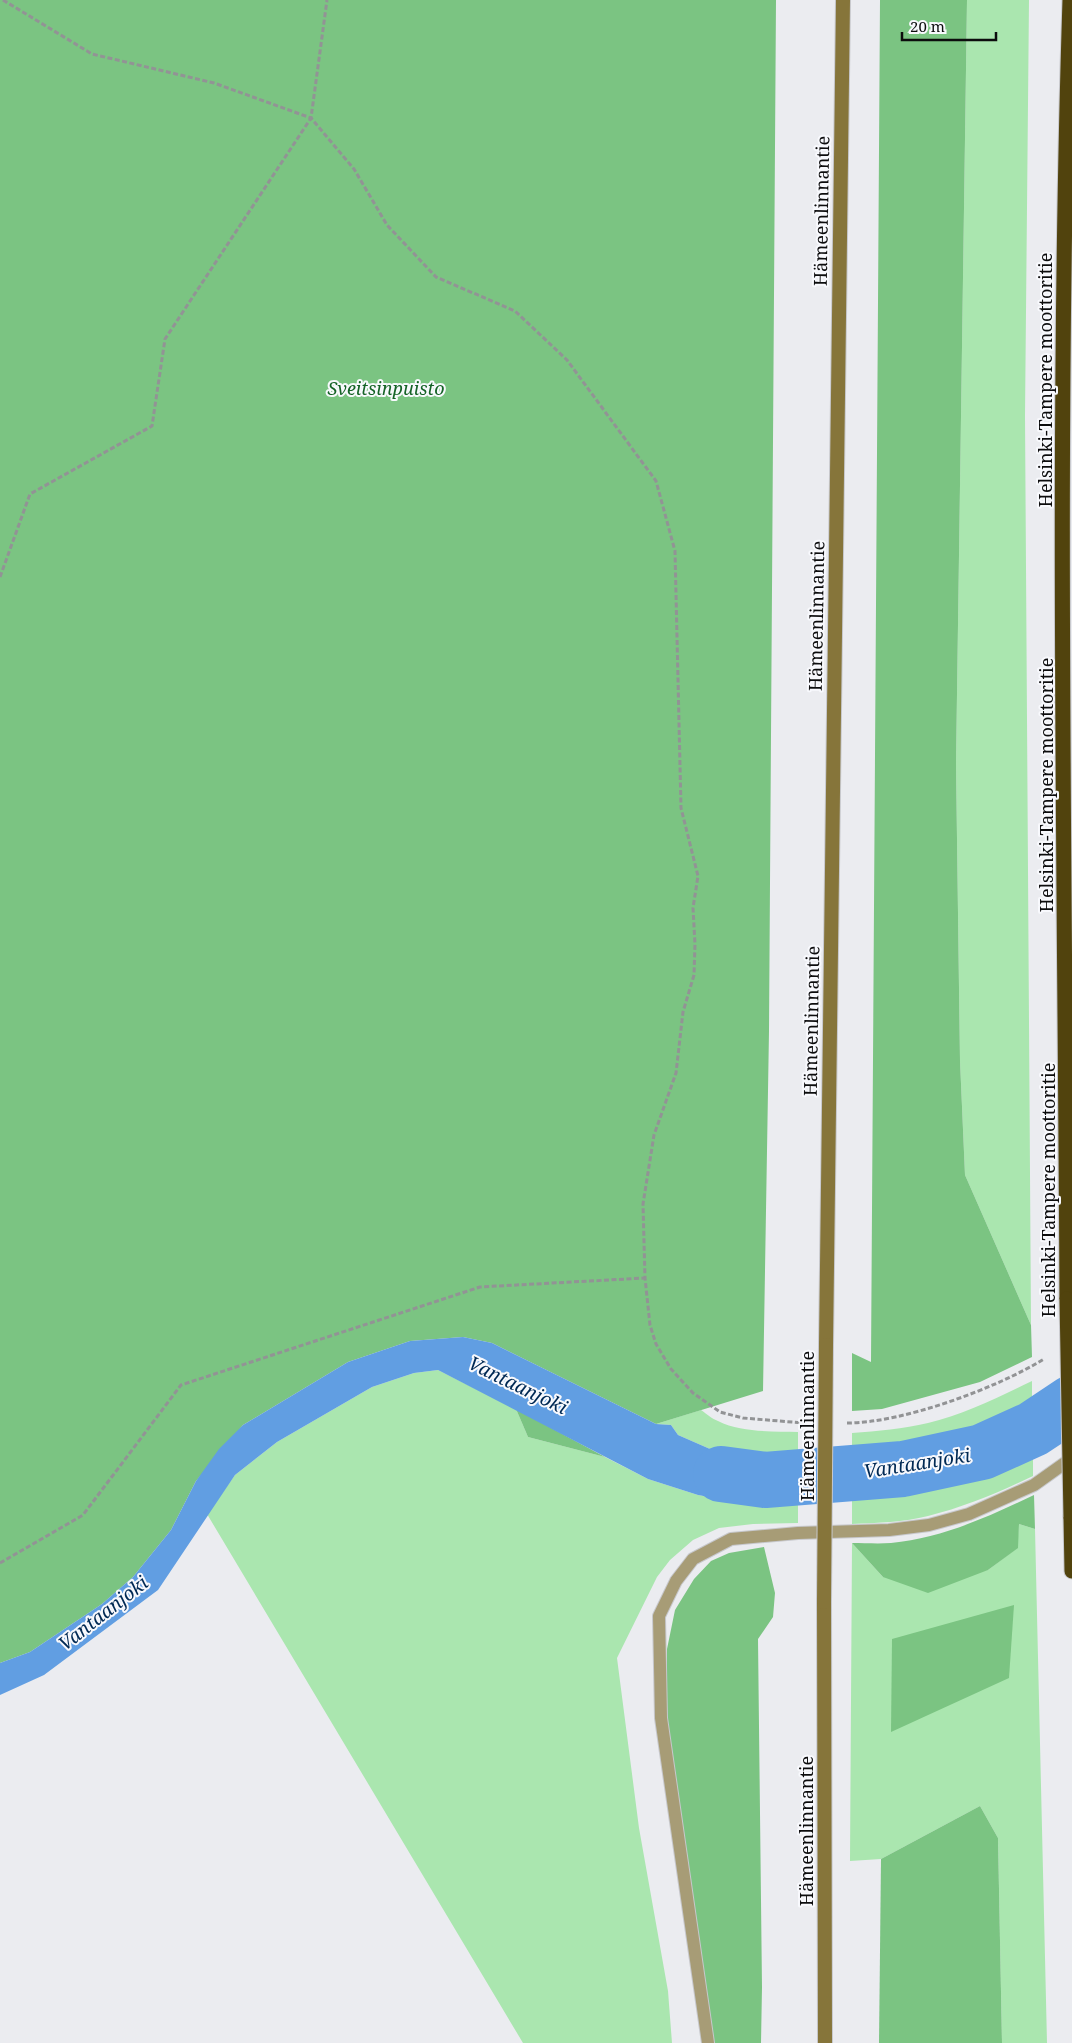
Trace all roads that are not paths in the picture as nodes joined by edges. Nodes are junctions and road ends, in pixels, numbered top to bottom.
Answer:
1 (843, 0) edge
2 (1070, 0) edge
3 (1072, 1458) edge
4 (1072, 1571) edge
5 (708, 2043) edge
6 (825, 2043) edge

1 - 6 main road, Hämeenlinnantie, bridge
2 - 4 highway, Helsinki-Tampere moottoritie, bridge
3 - 5 lane

